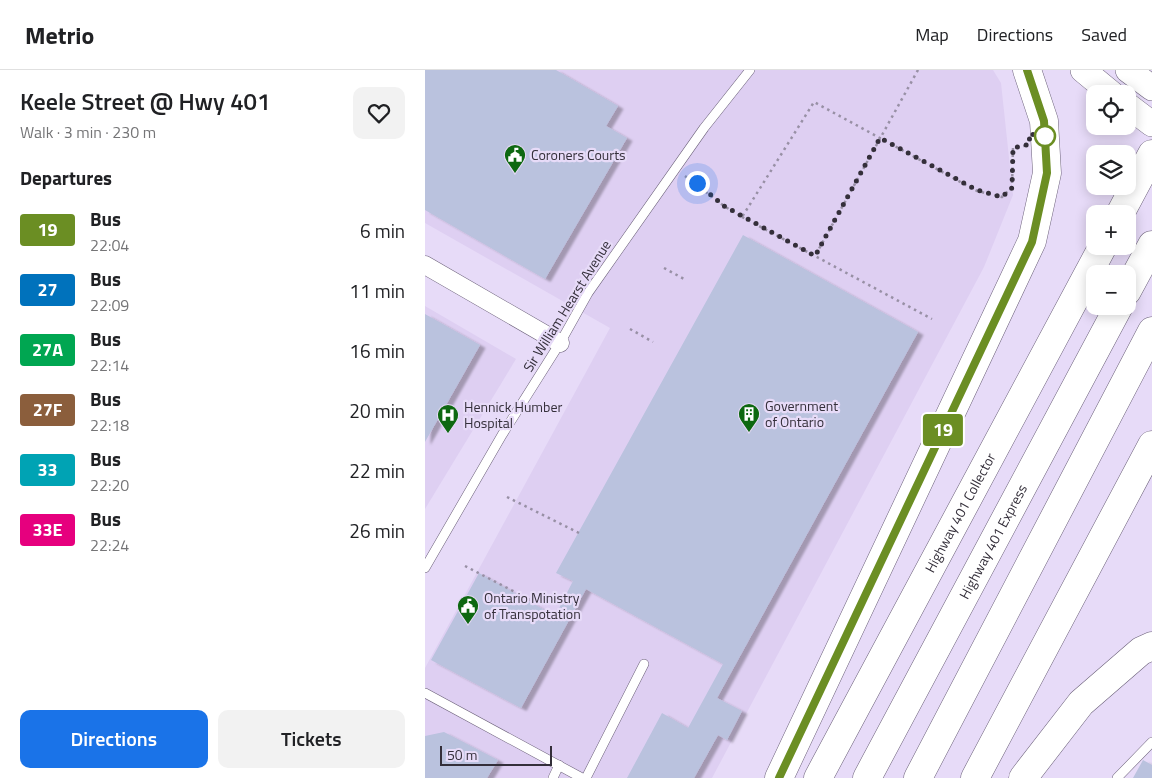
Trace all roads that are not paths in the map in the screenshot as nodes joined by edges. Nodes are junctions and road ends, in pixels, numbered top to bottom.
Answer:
1 (750, 70) edge
2 (1027, 70) edge
3 (1083, 70) edge
4 (1128, 70) edge
5 (1102, 85) edge
6 (1152, 88) edge
7 (1136, 112) edge
8 (1152, 124) edge
9 (1152, 154) edge
10 (1125, 205) edge
11 (1152, 245) edge
12 (1098, 255) edge
13 (425, 265) edge
14 (1136, 274) edge
15 (1114, 315) edge
16 (1152, 331) edge
17 (560, 343) junction
18 (1152, 445) edge
19 (425, 568) edge
20 (1152, 646) edge
21 (645, 664) dead end
22 (425, 693) edge
23 (1152, 742) edge
24 (559, 765) junction
25 (553, 778) edge
26 (582, 778) edge
27 (586, 778) edge
28 (779, 778) edge
29 (818, 778) edge
30 (867, 778) edge
31 (918, 778) edge
32 (975, 778) edge
33 (1023, 778) edge
34 (1117, 778) edge

1 - 17 lane, Sir William Hearst Avenue
2 - 28 highway
3 - 5 main road
4 - 6 main road
7 - 8 main road
9 - 10 highway
11 - 14 highway
12 - 29 highway, Highway 401 Collector
13 - 17 street
15 - 30 highway, Highway 401 Express
16 - 31 highway
17 - 19 lane, Sir William Hearst Avenue
18 - 32 highway
20 - 33 highway
21 - 27 lane
22 - 24 lane
23 - 34 lane
24 - 25 lane
24 - 26 lane

